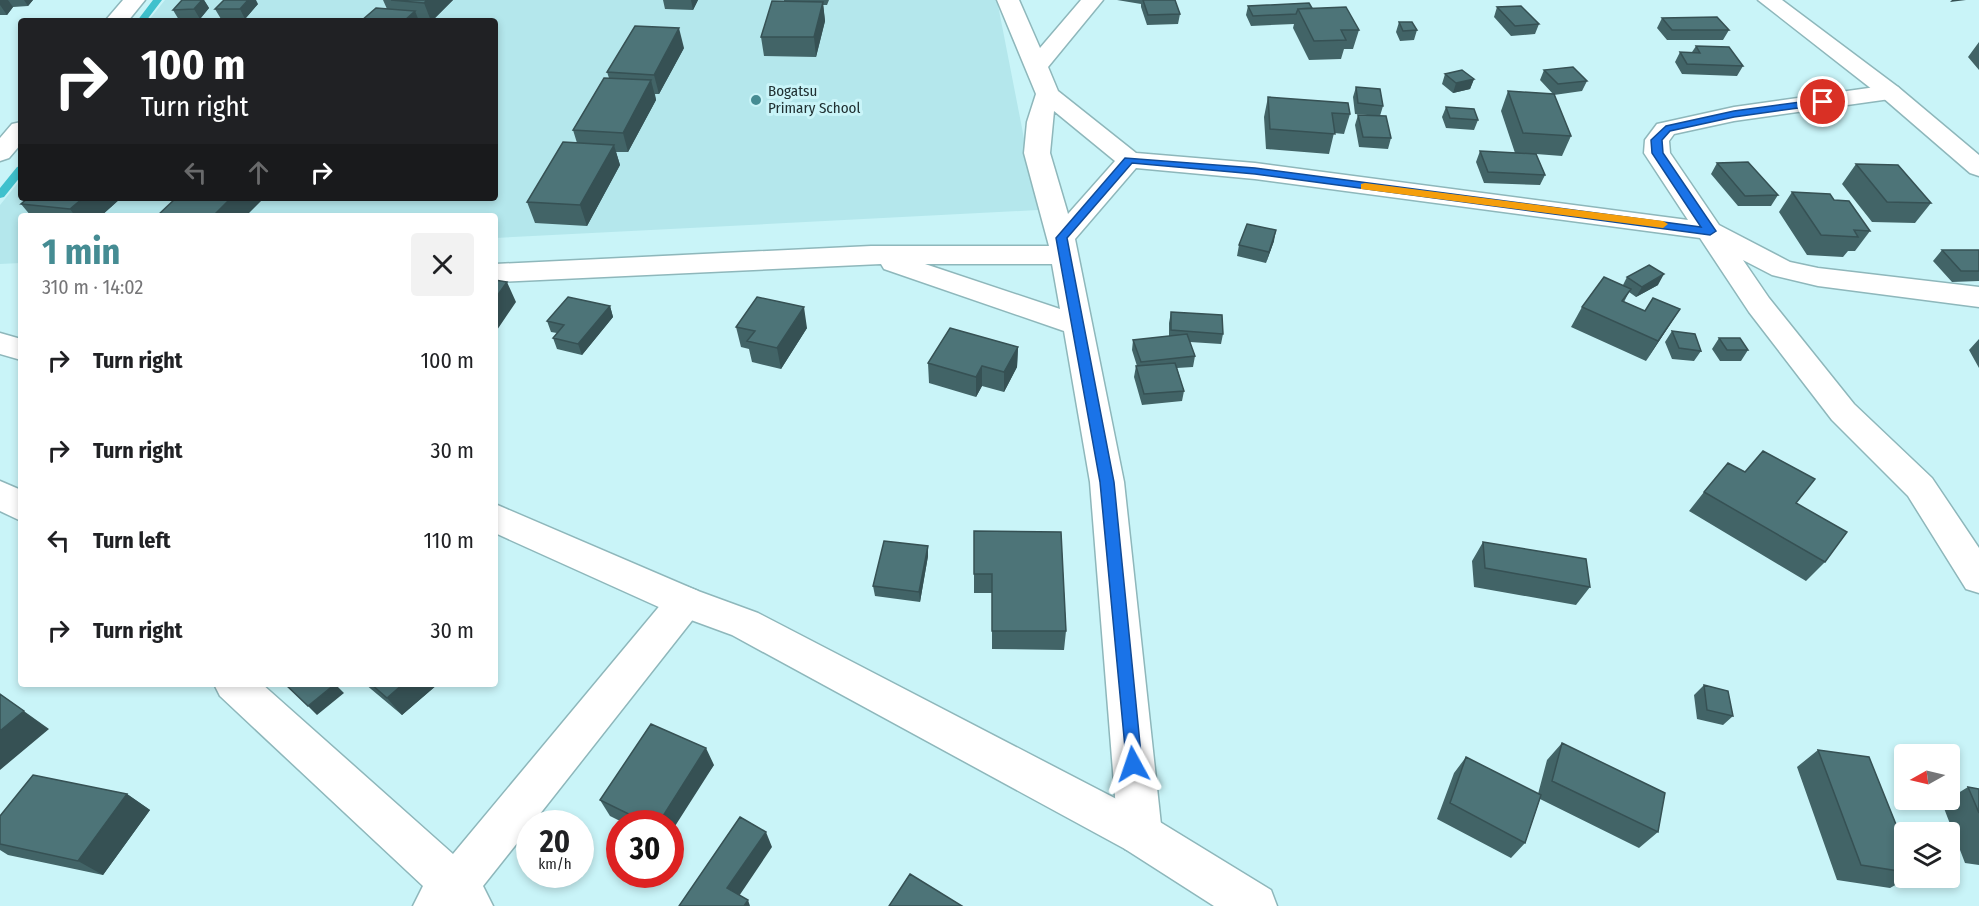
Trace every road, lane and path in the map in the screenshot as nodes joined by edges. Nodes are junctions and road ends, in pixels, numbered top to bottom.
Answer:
1 (134, 0) edge
2 (1008, 0) edge
3 (1092, 0) edge
4 (1769, 0) edge
5 (119, 18) edge
6 (1037, 65) junction
7 (1890, 92) junction
8 (1048, 94) junction
9 (18, 132) edge
10 (0, 153) edge
11 (1129, 160) junction
12 (1979, 168) edge
13 (1710, 231) junction
14 (1063, 246) junction
15 (871, 255) junction
16 (498, 273) edge
17 (1979, 297) edge
18 (1077, 325) junction
19 (0, 343) edge
20 (18, 349) edge
21 (0, 494) edge
22 (18, 505) edge
23 (498, 519) edge
24 (1979, 578) edge
25 (685, 602) junction
26 (237, 687) edge
27 (1140, 834) junction
28 (1206, 891) edge
29 (454, 899) edge
30 (1256, 906) edge

1 - 5 street
2 - 6 street
3 - 6 street
4 - 7 street
6 - 8 street
7 - 12 street
7 - 13 street
8 - 11 street
8 - 14 street
9 - 10 street
11 - 13 street
11 - 14 street
13 - 17 street
13 - 24 street
14 - 15 street
14 - 18 street
15 - 16 street
15 - 18 street
18 - 27 street
19 - 20 street
21 - 22 street
23 - 25 street
25 - 27 street
25 - 29 street
26 - 29 street
27 - 28 street
28 - 30 street

